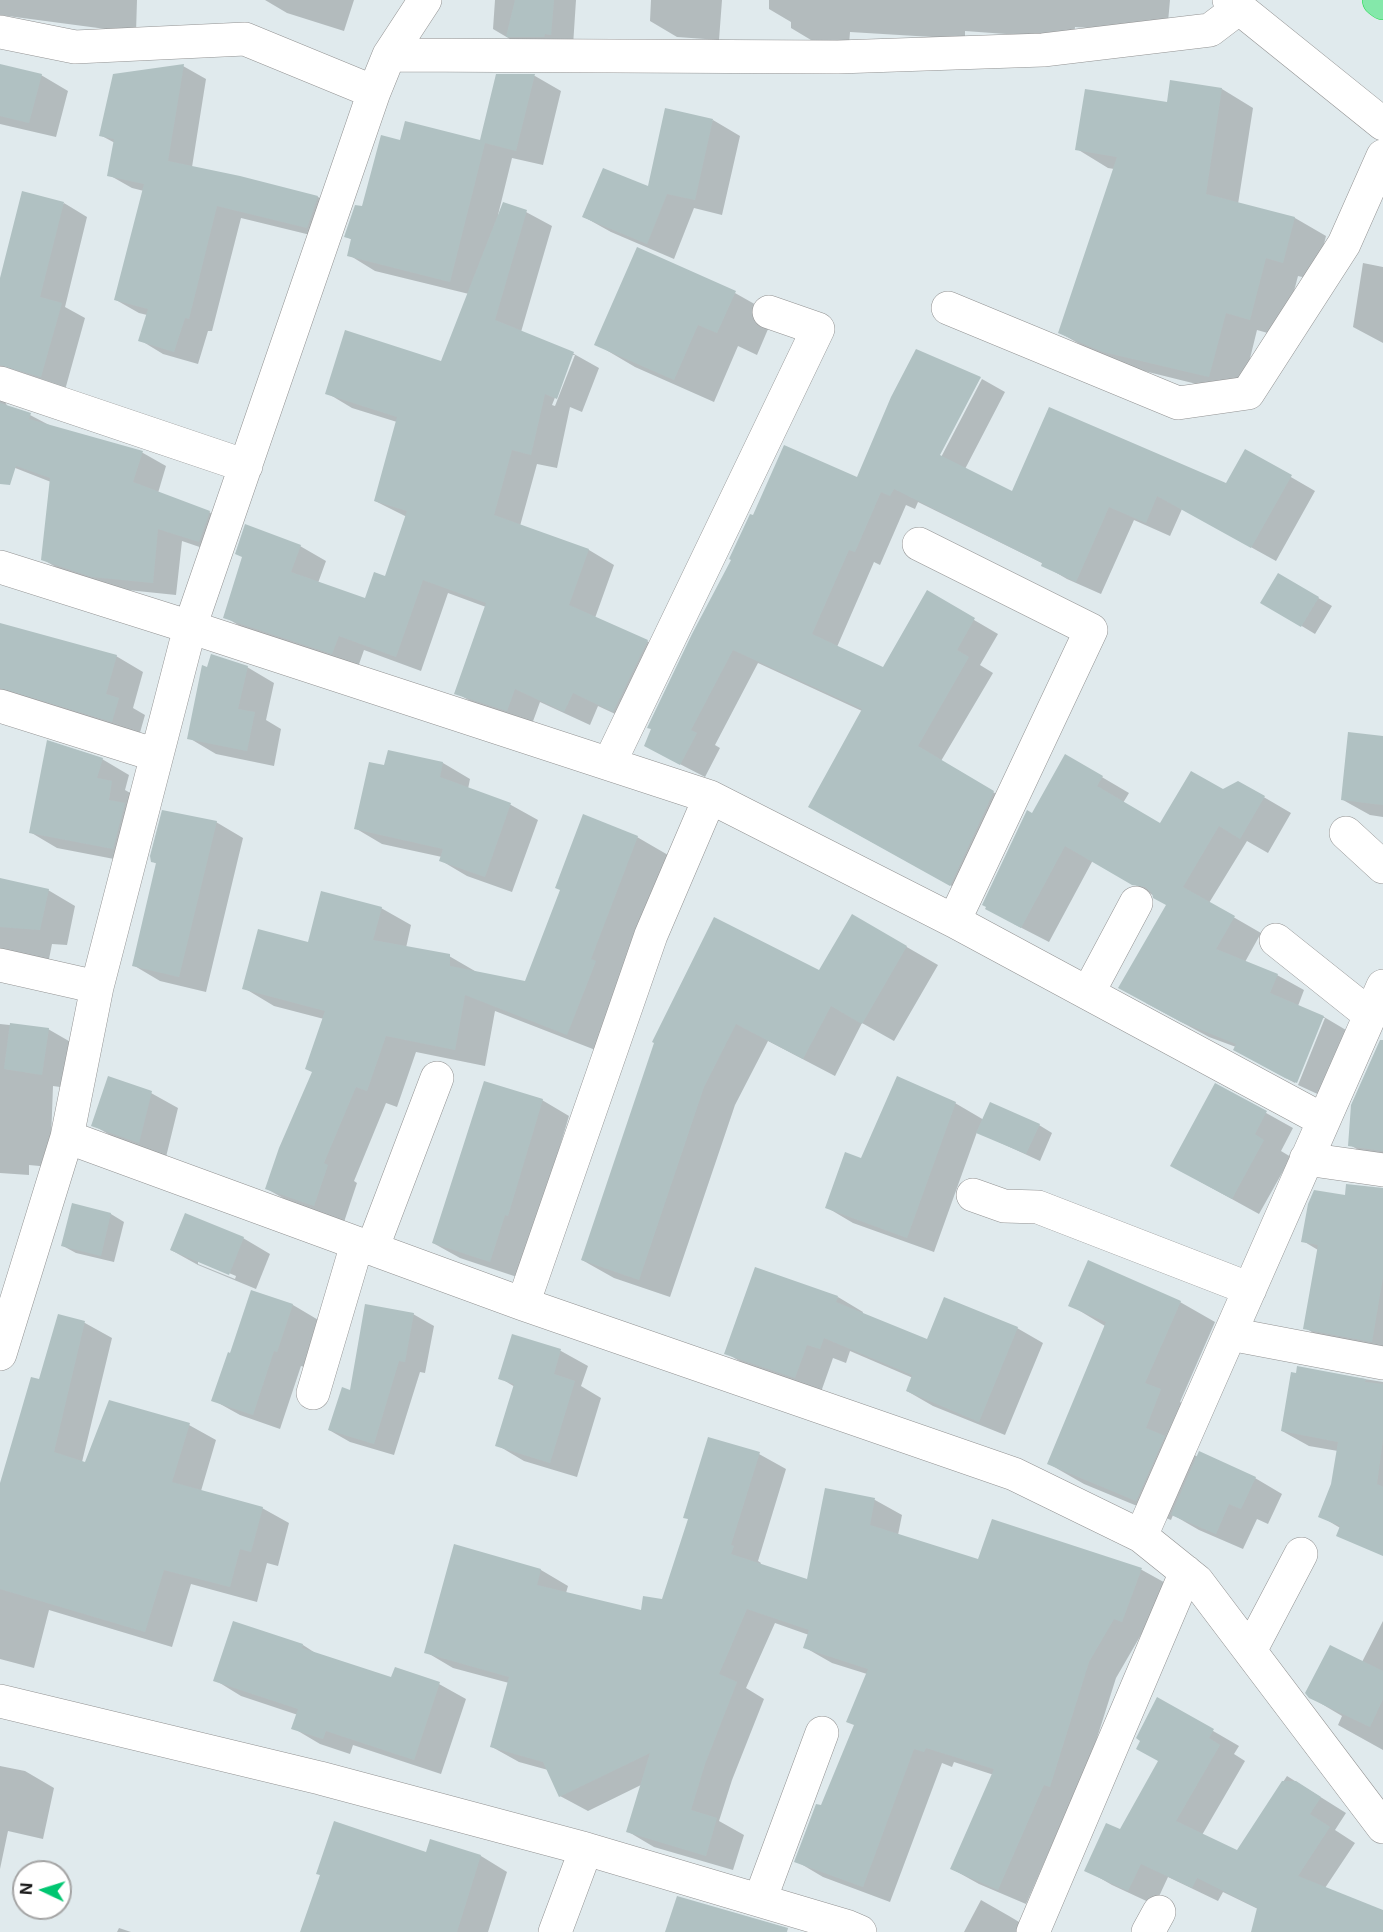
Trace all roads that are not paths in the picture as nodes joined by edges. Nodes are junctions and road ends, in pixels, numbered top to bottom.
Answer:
1 (425, 0) edge
2 (1379, 0) edge
3 (1383, 3) edge
4 (1234, 4) edge
5 (0, 32) edge
6 (389, 55) junction
7 (374, 92) junction
8 (1383, 124) edge
9 (1383, 156) edge
10 (948, 308) dead end
11 (769, 312) dead end
12 (0, 383) edge
13 (246, 466) junction
14 (919, 544) dead end
15 (0, 567) edge
16 (190, 627) junction
17 (0, 706) edge
18 (156, 755) junction
19 (609, 764) junction
20 (710, 797) junction
21 (1346, 833) dead end
22 (1383, 867) edge
23 (1136, 903) dead end
24 (954, 921) junction
25 (1276, 940) dead end
26 (0, 965) edge
27 (1383, 986) edge
28 (97, 987) junction
29 (1088, 993) junction
30 (1370, 1016) junction
31 (436, 1078) dead end
32 (1323, 1120) junction
33 (67, 1137) junction
34 (1306, 1159) junction
35 (1383, 1170) edge
36 (974, 1195) dead end
37 (364, 1246) junction
38 (1250, 1289) junction
39 (523, 1305) junction
40 (1230, 1334) junction
41 (0, 1354) edge
42 (1383, 1363) edge
43 (313, 1393) dead end
44 (1141, 1536) junction
45 (1302, 1554) dead end
46 (1186, 1572) junction
47 (1250, 1651) junction
48 (0, 1701) edge
49 (822, 1733) dead end
50 (1383, 1827) edge
51 (586, 1849) junction
52 (760, 1900) junction
53 (555, 1932) edge
54 (860, 1932) edge
55 (1034, 1932) edge

1 - 6 street
2 - 3 highway
4 - 6 street
4 - 8 street
5 - 7 street
6 - 7 street
7 - 13 street
9 - 10 street
11 - 19 street
12 - 13 street
13 - 16 street
14 - 24 street
15 - 16 street
16 - 18 street
16 - 19 street
17 - 18 street
18 - 28 street
19 - 20 street
20 - 24 street
20 - 39 street
21 - 22 street
23 - 29 street
24 - 29 street
25 - 30 street
26 - 28 street
27 - 30 street
28 - 33 street
29 - 32 street
30 - 32 street
31 - 37 street
32 - 34 street
33 - 37 street
33 - 41 street
34 - 35 street
34 - 38 street
36 - 38 street
37 - 39 street
37 - 43 street
38 - 40 street
39 - 44 street
40 - 42 street
40 - 44 street
44 - 46 street
45 - 47 street
46 - 47 street
46 - 55 street
47 - 50 street
48 - 51 street
49 - 52 street
51 - 52 street
51 - 53 street
52 - 54 street

